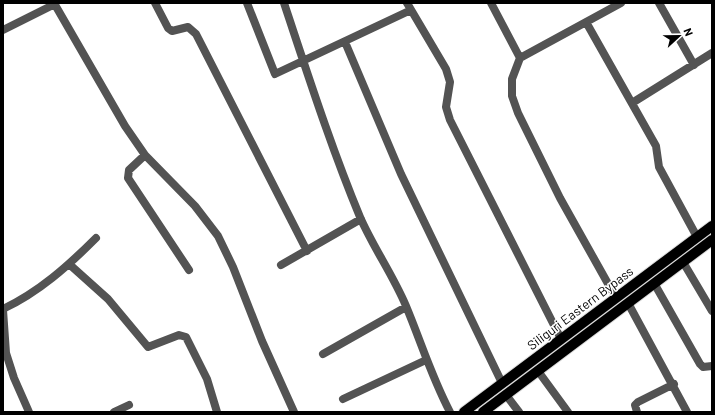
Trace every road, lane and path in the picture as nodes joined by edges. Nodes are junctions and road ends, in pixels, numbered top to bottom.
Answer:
1 (155, 3) edge
2 (247, 3) edge
3 (284, 3) edge
4 (491, 3) edge
5 (621, 3) edge
6 (659, 3) edge
7 (55, 4) edge
8 (409, 7) edge
9 (586, 22) junction
10 (3, 30) edge
11 (345, 42) junction
12 (712, 53) edge
13 (520, 58) junction
14 (303, 62) junction
15 (694, 64) junction
16 (632, 103) junction
17 (145, 155) junction
18 (361, 219) junction
19 (712, 226) edge
20 (697, 237) junction
21 (96, 238) dead end
22 (712, 240) edge
23 (306, 250) junction
24 (683, 262) junction
25 (69, 264) junction
26 (281, 265) dead end
27 (189, 270) dead end
28 (654, 283) junction
29 (616, 298) junction
30 (628, 303) junction
31 (406, 307) junction
32 (3, 310) edge
33 (712, 311) edge
34 (561, 339) junction
35 (323, 354) dead end
36 (426, 360) junction
37 (712, 366) edge
38 (538, 371) junction
39 (502, 383) junction
40 (674, 384) junction
41 (506, 395) junction
42 (343, 399) dead end
43 (129, 405) dead end
44 (29, 412) edge
45 (114, 412) edge
46 (218, 412) edge
47 (294, 412) edge
48 (450, 412) edge
49 (464, 412) edge
50 (483, 412) edge
51 (519, 412) edge
52 (568, 412) edge
53 (637, 412) edge
54 (688, 412) edge

1 - 23 street
2 - 14 street
3 - 14 street
4 - 13 street
5 - 9 street
6 - 15 street
7 - 10 street
7 - 17 street
8 - 11 street
8 - 34 street
9 - 13 street
9 - 16 street
11 - 14 street
11 - 39 street
12 - 15 street
13 - 29 street
14 - 18 street
15 - 16 street
16 - 20 street
17 - 27 street
17 - 47 street
18 - 23 street
18 - 31 street
19 - 20 main road, Siliguri Eastern Bypass
20 - 29 main road, Siliguri Eastern Bypass
21 - 25 street
22 - 24 main road, Siliguri Eastern Bypass
23 - 26 street
24 - 28 main road, Siliguri Eastern Bypass
24 - 33 street
25 - 32 street
25 - 46 street
28 - 30 main road, Siliguri Eastern Bypass
28 - 37 street
29 - 34 main road, Siliguri Eastern Bypass
30 - 38 main road, Siliguri Eastern Bypass
30 - 40 street
31 - 35 street
31 - 36 street
32 - 44 street
34 - 39 main road, Siliguri Eastern Bypass
36 - 42 street
36 - 48 street
38 - 41 main road, Siliguri Eastern Bypass
38 - 52 street
39 - 49 main road, Siliguri Eastern Bypass
40 - 53 street
40 - 54 street
41 - 50 main road, Siliguri Eastern Bypass
41 - 51 street
43 - 45 street

